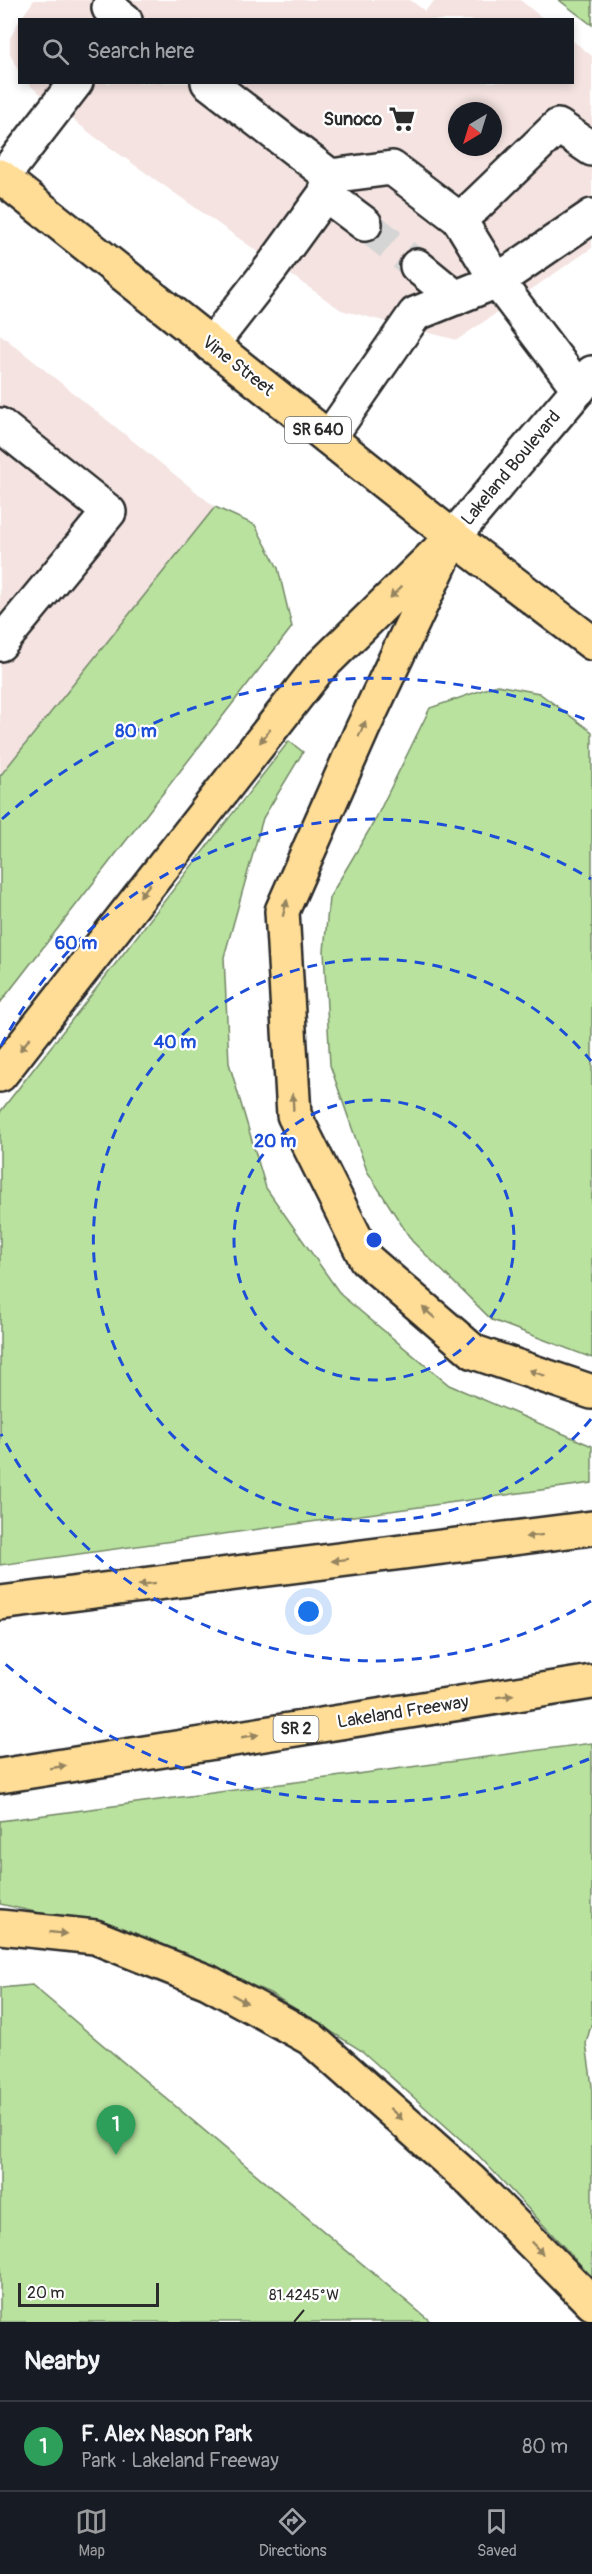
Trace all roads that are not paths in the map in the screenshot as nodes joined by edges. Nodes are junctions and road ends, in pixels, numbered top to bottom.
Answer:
1 (74, 84) edge
2 (210, 84) edge
3 (592, 149) edge
4 (1, 177) edge
5 (328, 185) junction
6 (592, 216) edge
7 (459, 219) junction
8 (365, 224) tunnel mouth
9 (417, 267) tunnel mouth
10 (497, 281) junction
11 (456, 298) junction
12 (211, 345) junction
13 (585, 381) edge
14 (0, 425) edge
15 (329, 438) junction
16 (453, 537) junction
17 (592, 643) edge
18 (0, 644) edge
19 (0, 1075) edge
20 (592, 1392) edge
21 (592, 1528) edge
22 (0, 1603) edge
23 (592, 1682) edge
24 (0, 1776) edge
25 (0, 1927) edge
26 (592, 2303) edge

1 - 4 street
2 - 5 street
3 - 7 street
4 - 12 main road, Vine Street / SR 640
5 - 7 street
5 - 8 street
5 - 12 street
6 - 10 street
7 - 10 street
9 - 11 street
10 - 11 street
10 - 13 street
11 - 15 street
12 - 15 main road, Vine Street / SR 640
13 - 16 street, Lakeland Boulevard
14 - 18 street
15 - 16 main road, Vine Street / SR 640
16 - 17 main road, Vine Street / SR 640
16 -> 19 main road
20 -> 16 main road
21 -> 22 main road
24 -> 23 main road, Lakeland Freeway / SR 2
25 -> 26 main road

